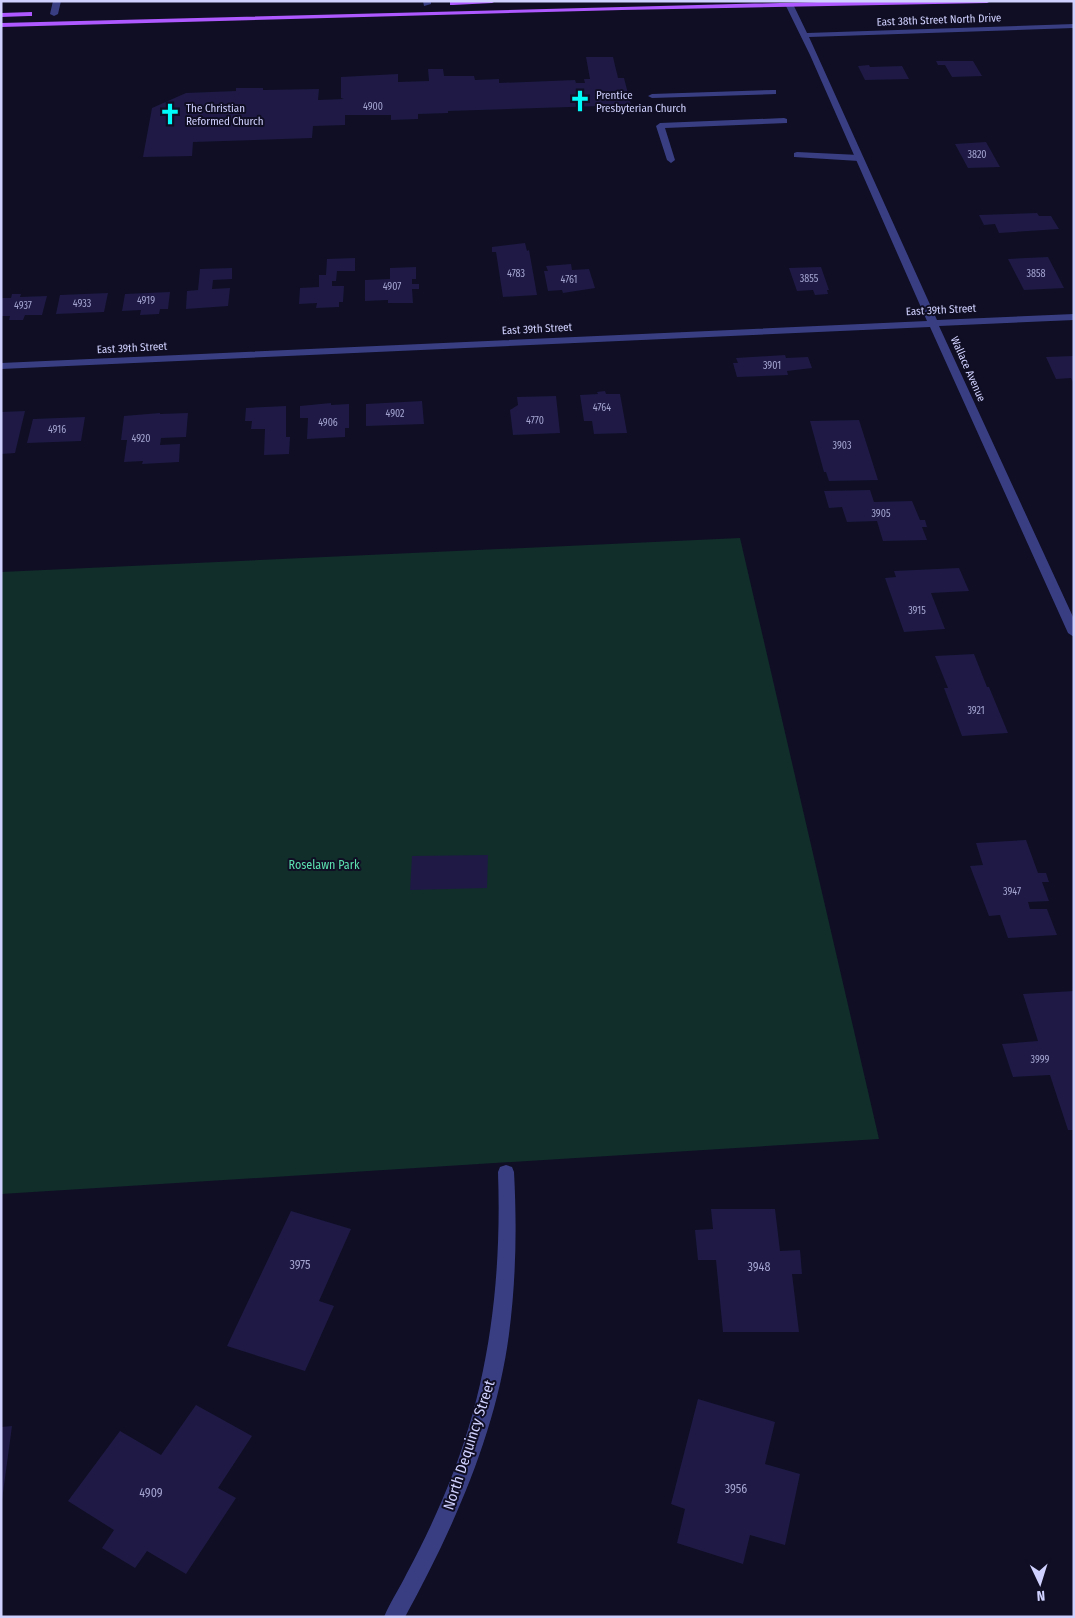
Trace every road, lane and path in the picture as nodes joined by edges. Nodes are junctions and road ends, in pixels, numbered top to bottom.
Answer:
1 (57, 1) edge
2 (492, 1) edge
3 (987, 1) edge
4 (427, 2) edge
5 (436, 3) dead end
6 (446, 3) dead end
7 (418, 4) dead end
8 (790, 6) junction
9 (37, 14) dead end
10 (46, 14) dead end
11 (54, 14) junction
12 (64, 14) dead end
13 (1, 15) edge
14 (1, 25) edge
15 (1074, 26) edge
16 (805, 35) junction
17 (773, 92) dead end
18 (652, 96) dead end
19 (784, 121) dead end
20 (797, 155) dead end
21 (859, 158) junction
22 (671, 160) dead end
23 (1074, 317) edge
24 (933, 323) junction
25 (1, 366) edge
26 (1074, 634) edge
27 (506, 1172) dead end
28 (394, 1617) edge

1 - 11 street
2 - 6 main road
3 - 8 main road
4 - 5 main road
4 - 7 main road
8 - 14 main road
8 - 16 street, Wallace Avenue
9 - 13 main road
10 - 11 main road
11 - 12 main road
15 - 16 street, East 38th Street North Drive
16 - 21 street, Wallace Avenue
17 - 18 street
19 - 22 street
20 - 21 street
21 - 24 street, Wallace Avenue
23 - 24 street, East 39th Street
24 - 25 street, East 39th Street
24 - 26 street, Wallace Avenue
27 - 28 street, North Dequincy Street

